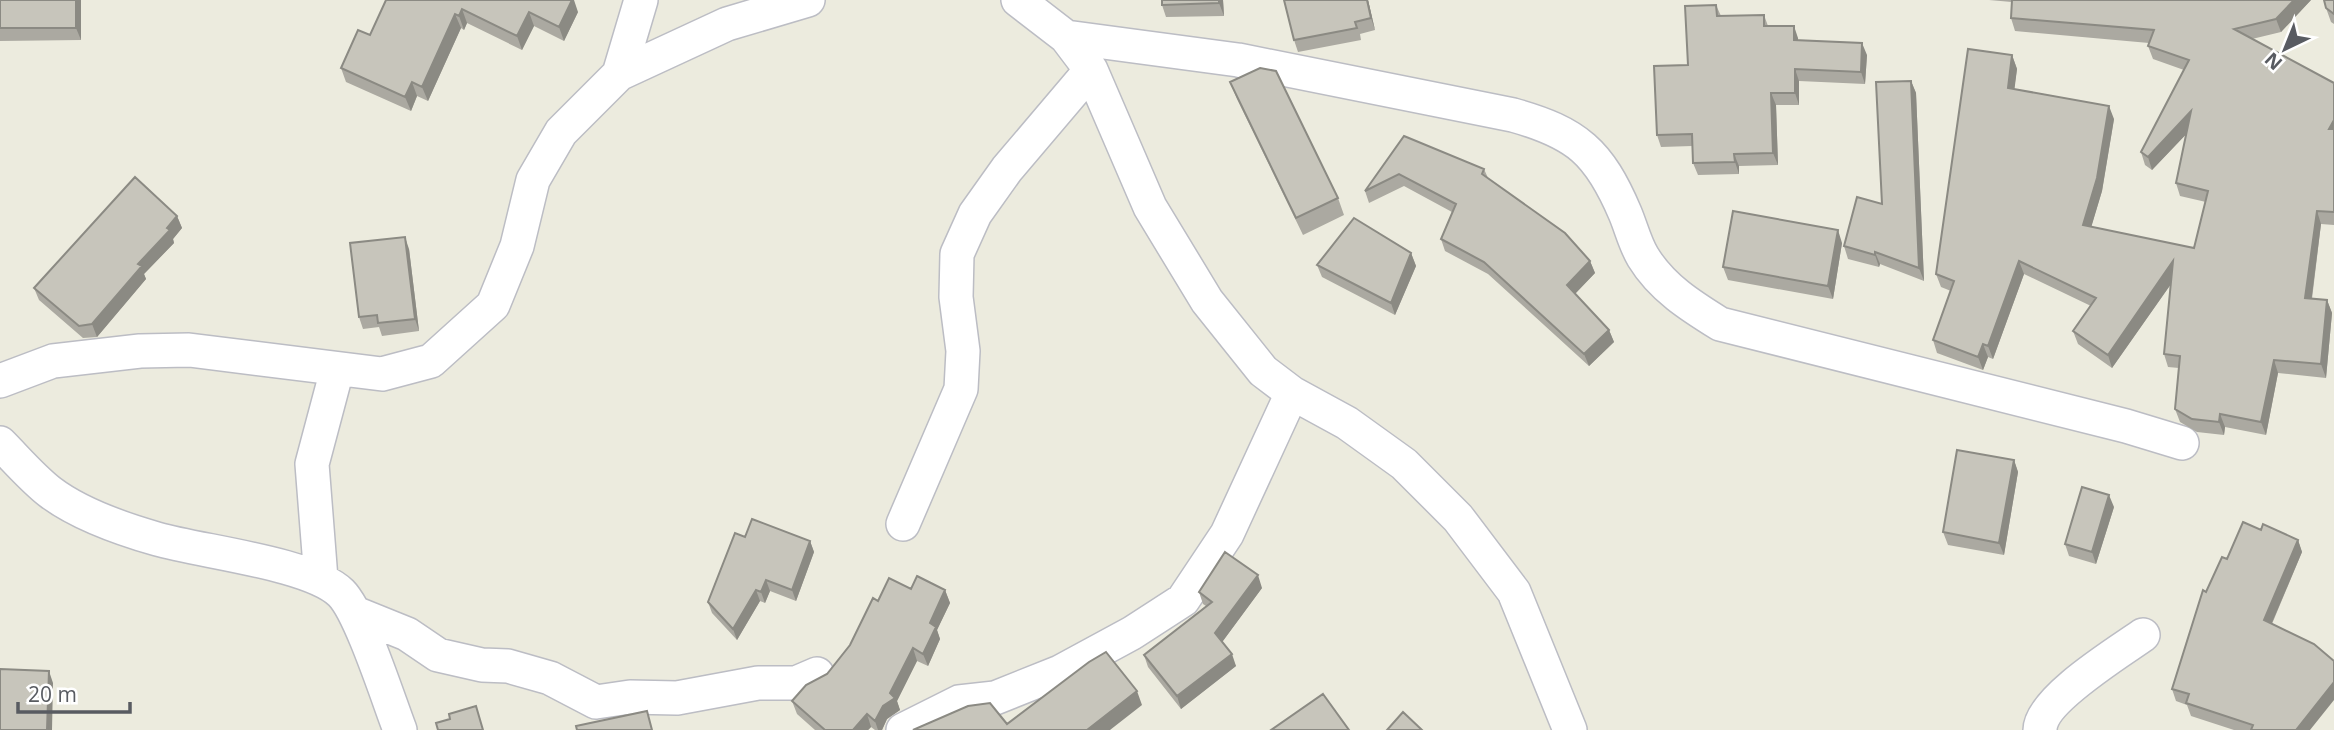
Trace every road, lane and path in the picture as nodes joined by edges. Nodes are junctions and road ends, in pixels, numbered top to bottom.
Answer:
1 (641, 0) edge
2 (808, 0) edge
3 (1018, 0) edge
4 (1066, 37) junction
5 (1091, 70) junction
6 (619, 74) junction
7 (337, 370) junction
8 (0, 381) edge
9 (1292, 393) junction
10 (0, 443) edge
11 (2182, 443) dead end
12 (903, 524) dead end
13 (321, 579) junction
14 (355, 613) junction
15 (2143, 635) dead end
16 (817, 674) dead end
17 (400, 730) edge
18 (903, 730) edge
19 (1570, 730) edge
20 (2040, 730) edge

1 - 6 street
2 - 6 street
3 - 4 street
4 - 5 street
4 - 11 street
5 - 9 street
5 - 12 street
6 - 7 street
7 - 8 street
7 - 13 street
9 - 18 street
9 - 19 street
10 - 13 street
13 - 14 street
14 - 16 street
14 - 17 street
15 - 20 street

